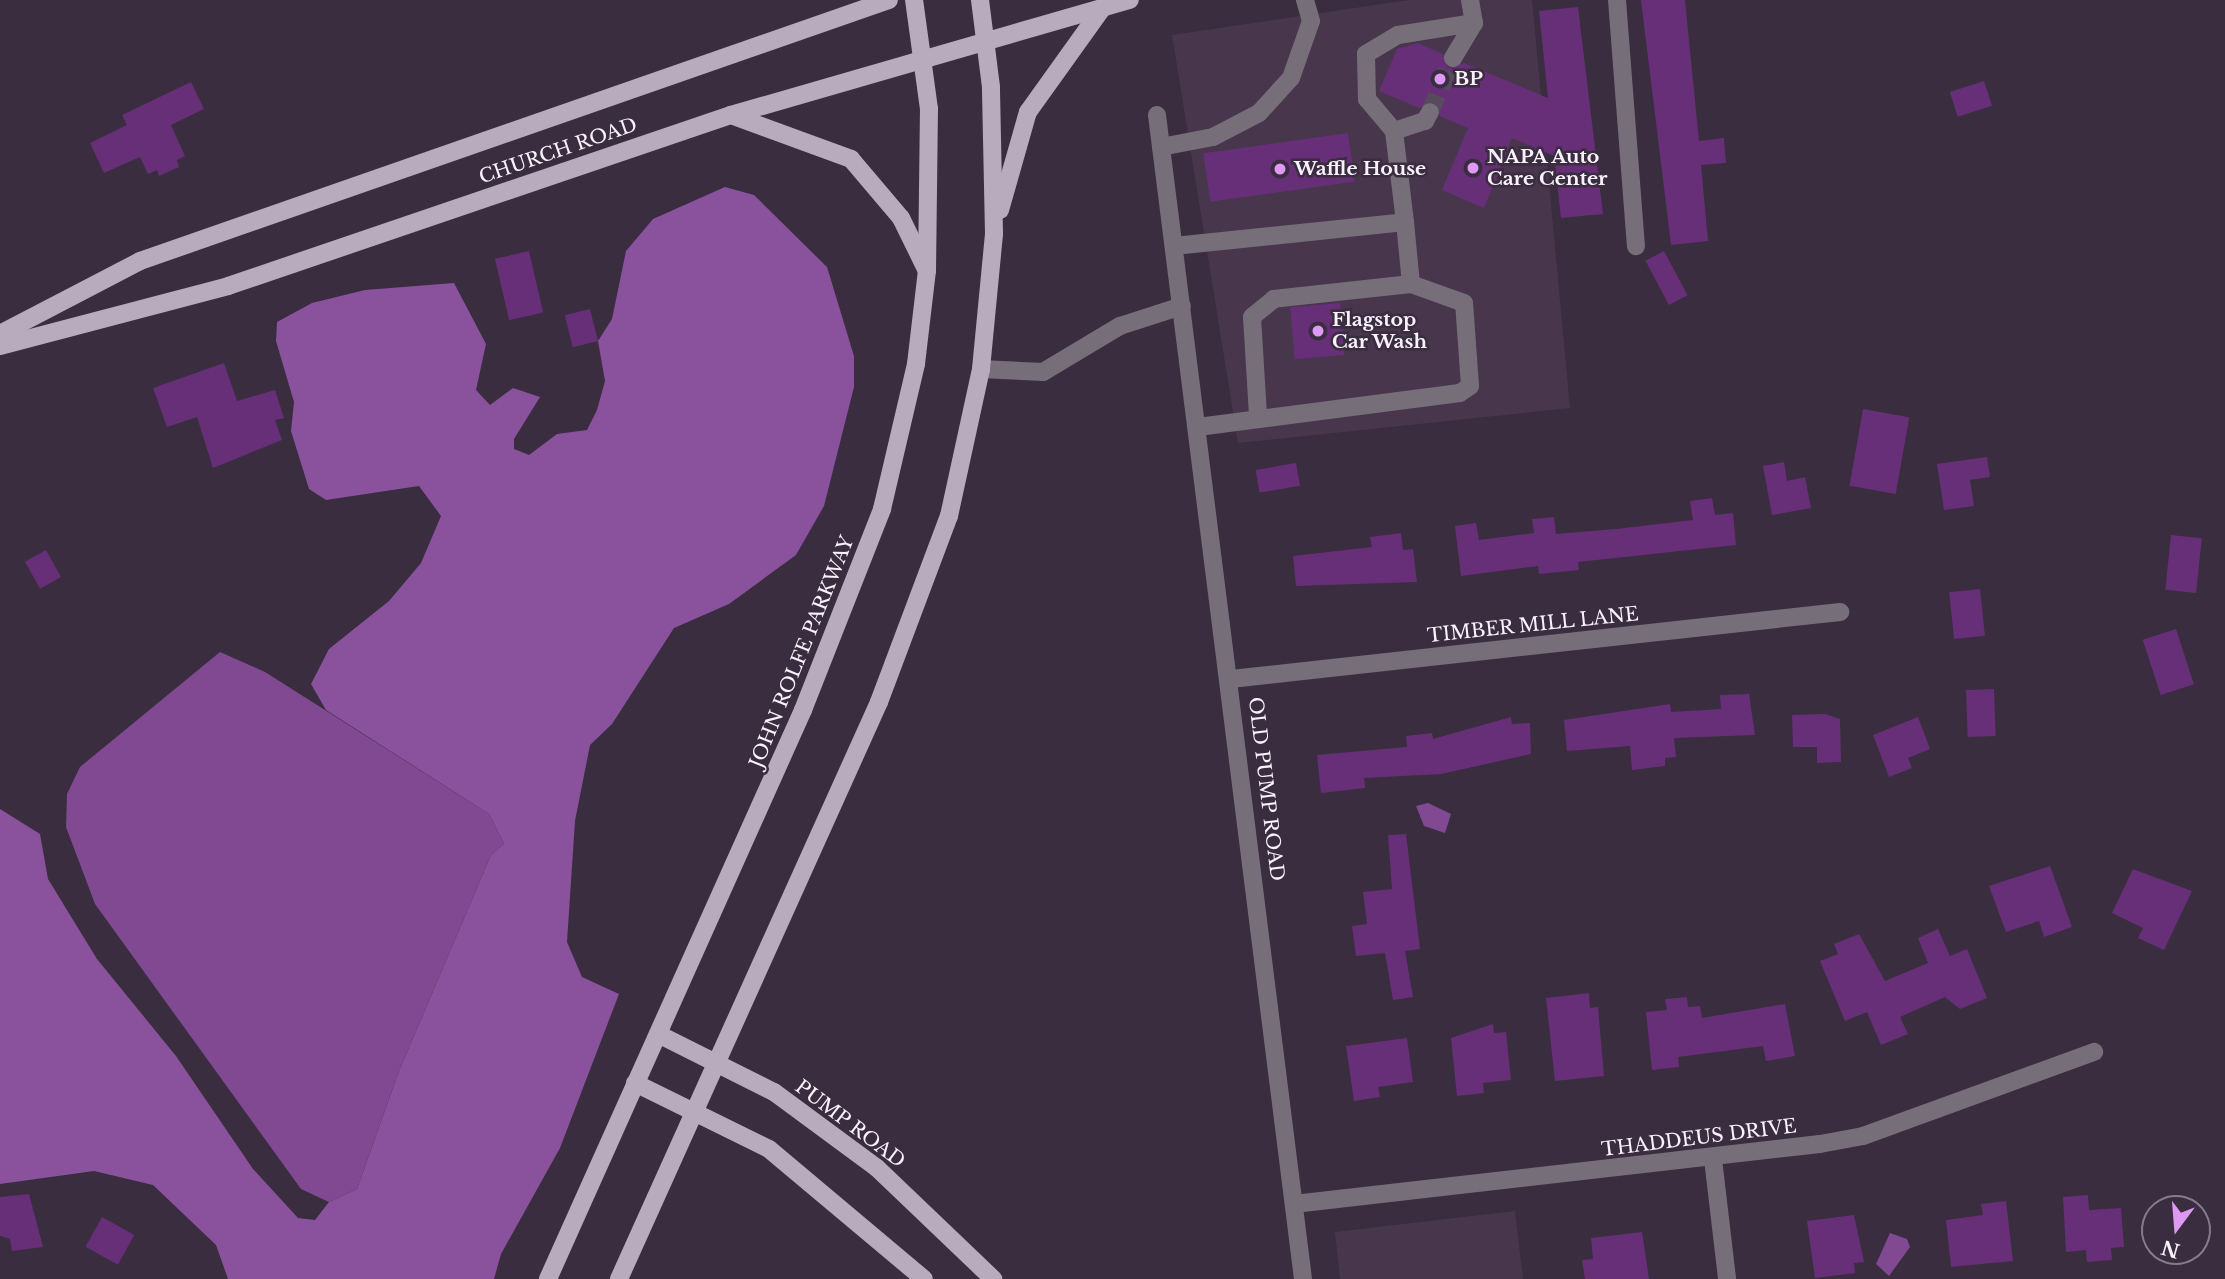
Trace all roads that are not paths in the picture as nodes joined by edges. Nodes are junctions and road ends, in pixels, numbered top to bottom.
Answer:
1 (889, 0) edge
2 (914, 0) edge
3 (980, 0) edge
4 (1130, 0) edge
5 (1305, 0) edge
6 (1471, 0) edge
7 (1617, 0) edge
8 (1104, 6) junction
9 (1474, 23) junction
10 (986, 38) junction
11 (922, 57) junction
12 (1453, 58) tunnel mouth
13 (1430, 112) tunnel mouth
14 (731, 115) junction
15 (1157, 115) dead end
16 (1394, 131) junction
17 (1161, 147) junction
18 (1405, 222) junction
19 (994, 234) junction
20 (1174, 246) junction
21 (1636, 246) dead end
22 (927, 271) junction
23 (1411, 284) junction
24 (1182, 306) junction
25 (0, 334) edge
26 (0, 346) edge
27 (981, 369) junction
28 (1258, 415) junction
29 (1198, 427) junction
30 (1840, 612) dead end
31 (1231, 679) junction
32 (659, 1034) junction
33 (2094, 1052) dead end
34 (718, 1064) junction
35 (635, 1083) junction
36 (695, 1113) junction
37 (1713, 1158) junction
38 (1294, 1204) junction
39 (548, 1279) edge
40 (620, 1279) edge
41 (924, 1279) edge
42 (993, 1279) edge
43 (1303, 1279) edge
44 (1727, 1279) edge

1 - 25 main road, CHURCH ROAD
2 - 11 main road, JOHN ROLFE PARKWAY
3 - 10 main road
4 - 8 main road, CHURCH ROAD
5 - 17 street
6 - 9 street
7 - 21 street
8 - 10 main road, CHURCH ROAD
8 - 19 main road
9 - 12 street
9 - 16 street
10 - 11 main road, CHURCH ROAD
10 - 19 main road
11 - 14 main road, CHURCH ROAD
11 - 22 main road, JOHN ROLFE PARKWAY
13 - 16 street
14 - 22 main road
14 - 26 main road, CHURCH ROAD
15 - 17 street, OLD PUMP ROAD
16 - 18 street
17 - 20 street, OLD PUMP ROAD
18 - 20 street
18 - 23 street
19 - 27 main road
20 - 24 street, OLD PUMP ROAD
22 - 32 main road, JOHN ROLFE PARKWAY
23 - 28 street
23 - 28 street
24 - 27 street
24 - 29 street, OLD PUMP ROAD
27 - 34 main road
28 - 29 street
29 - 31 street, OLD PUMP ROAD
30 - 31 street, TIMBER MILL LANE
31 - 38 street, OLD PUMP ROAD
32 - 34 main road, PUMP ROAD
32 - 35 main road, JOHN ROLFE PARKWAY
33 - 37 street, THADDEUS DRIVE
34 - 36 main road
34 - 42 main road, PUMP ROAD
35 - 36 main road
35 - 39 main road, JOHN ROLFE PARKWAY
36 - 40 main road
36 - 41 main road
37 - 38 street, THADDEUS DRIVE
37 - 44 street
38 - 43 street, OLD PUMP ROAD

